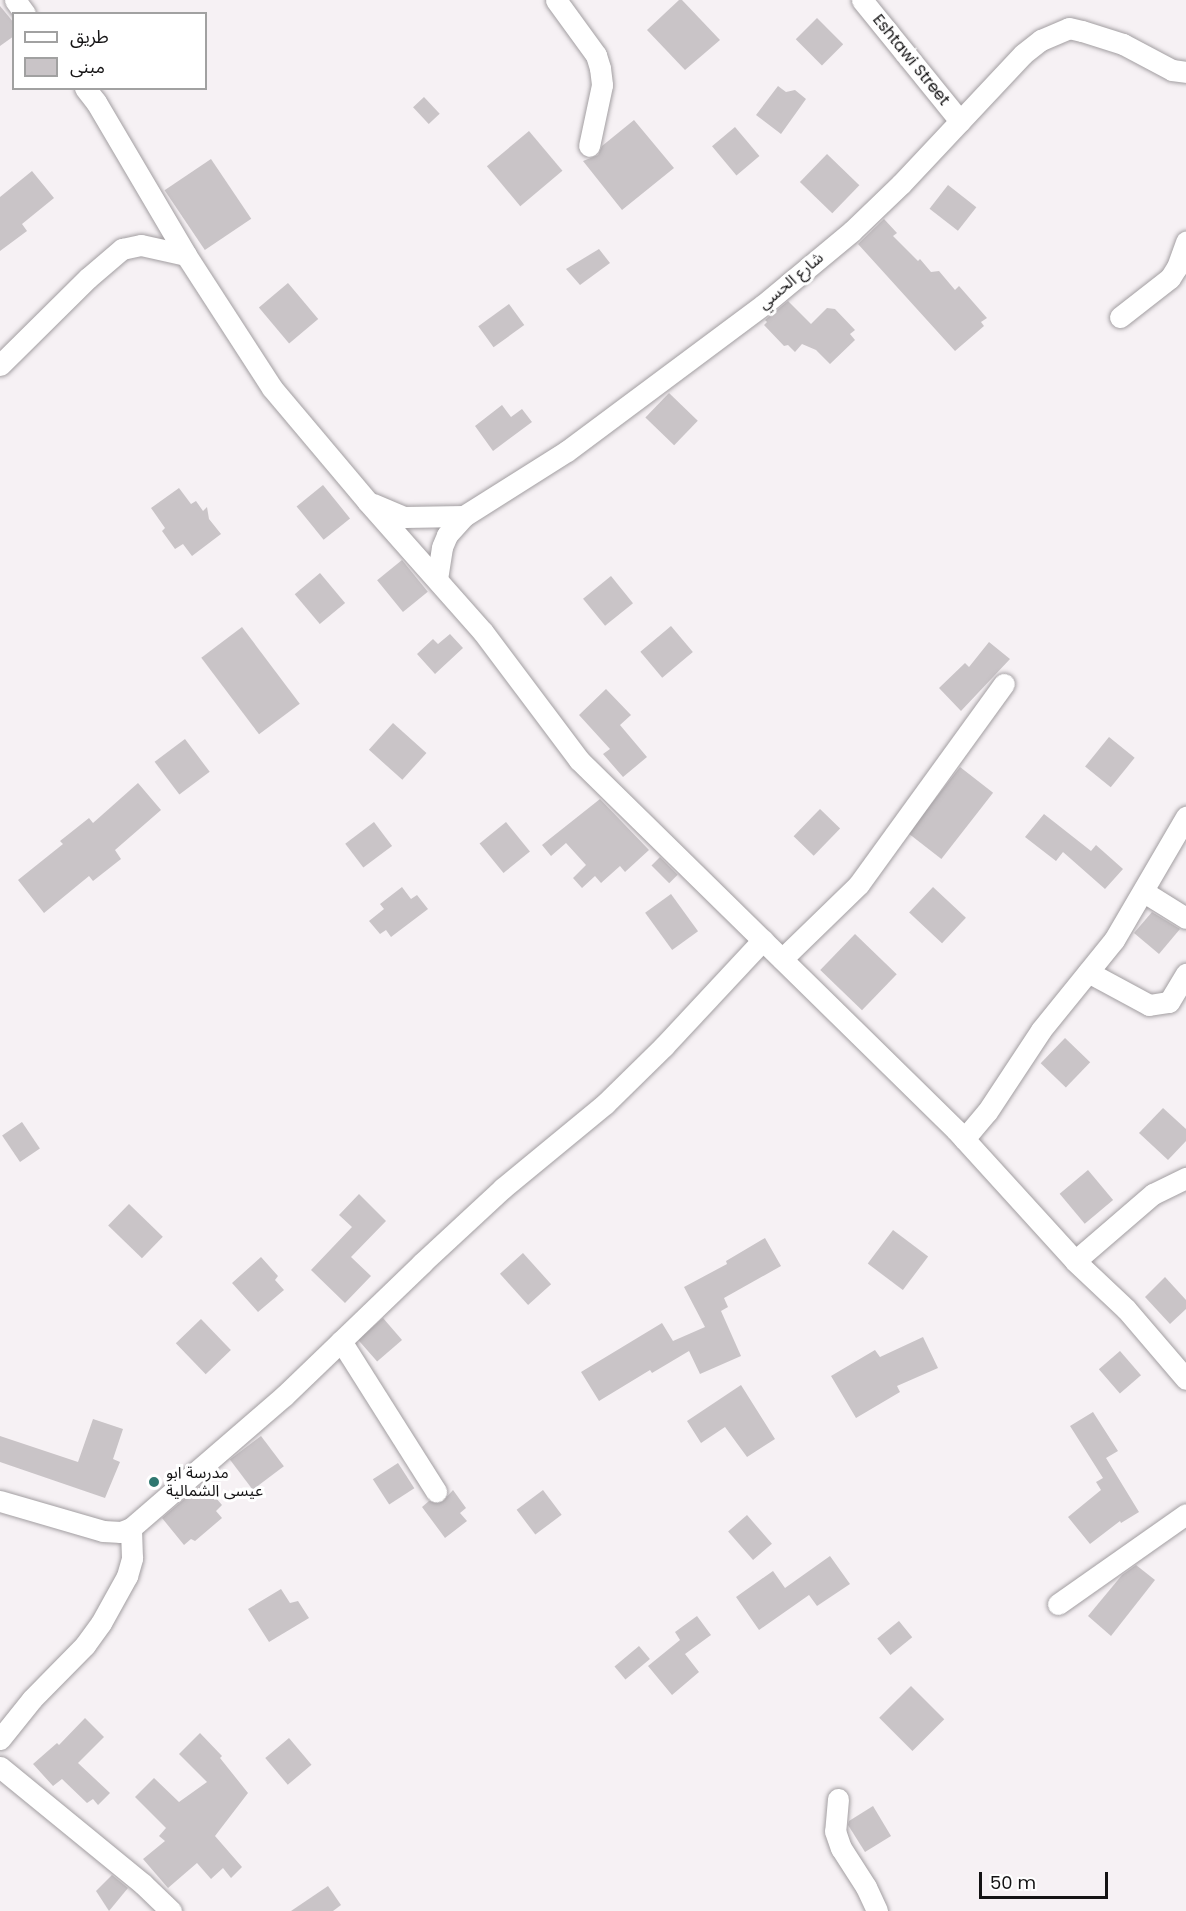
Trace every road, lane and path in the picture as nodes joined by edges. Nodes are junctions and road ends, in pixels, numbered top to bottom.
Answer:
1 (15, 0) edge
2 (556, 0) edge
3 (862, 0) edge
4 (24, 12) edge
5 (1186, 72) edge
6 (87, 90) edge
7 (960, 121) junction
8 (589, 146) dead end
9 (1186, 243) edge
10 (186, 255) junction
11 (1120, 316) dead end
12 (0, 365) edge
13 (367, 501) junction
14 (464, 516) junction
15 (437, 579) junction
16 (1004, 684) dead end
17 (1186, 817) edge
18 (1144, 892) junction
19 (1186, 918) edge
20 (763, 940) junction
21 (782, 959) junction
22 (1088, 972) junction
23 (1186, 974) edge
24 (964, 1139) junction
25 (1186, 1178) edge
26 (1075, 1261) junction
27 (342, 1341) junction
28 (1186, 1379) edge
29 (436, 1491) dead end
30 (0, 1501) edge
31 (1186, 1514) edge
32 (131, 1528) junction
33 (1058, 1604) dead end
34 (0, 1739) edge
35 (0, 1767) edge
36 (838, 1799) dead end
37 (171, 1911) edge
38 (878, 1911) edge

1 - 4 street
2 - 8 street
3 - 7 street, Eshtawi Street
5 - 7 street, شارع الحسي
6 - 10 street
7 - 14 street, شارع الحسي
9 - 11 street
10 - 12 street
10 - 13 street
13 - 14 street
13 - 15 street
14 - 15 street
15 - 20 street
16 - 21 street
17 - 18 street
18 - 19 street
18 - 22 street
20 - 21 street
20 - 27 street
21 - 24 street
22 - 23 street
22 - 24 street
24 - 26 street
25 - 26 street
26 - 28 street
27 - 29 street
27 - 32 street
30 - 32 street
31 - 33 street
32 - 34 street
35 - 37 street
36 - 38 street

